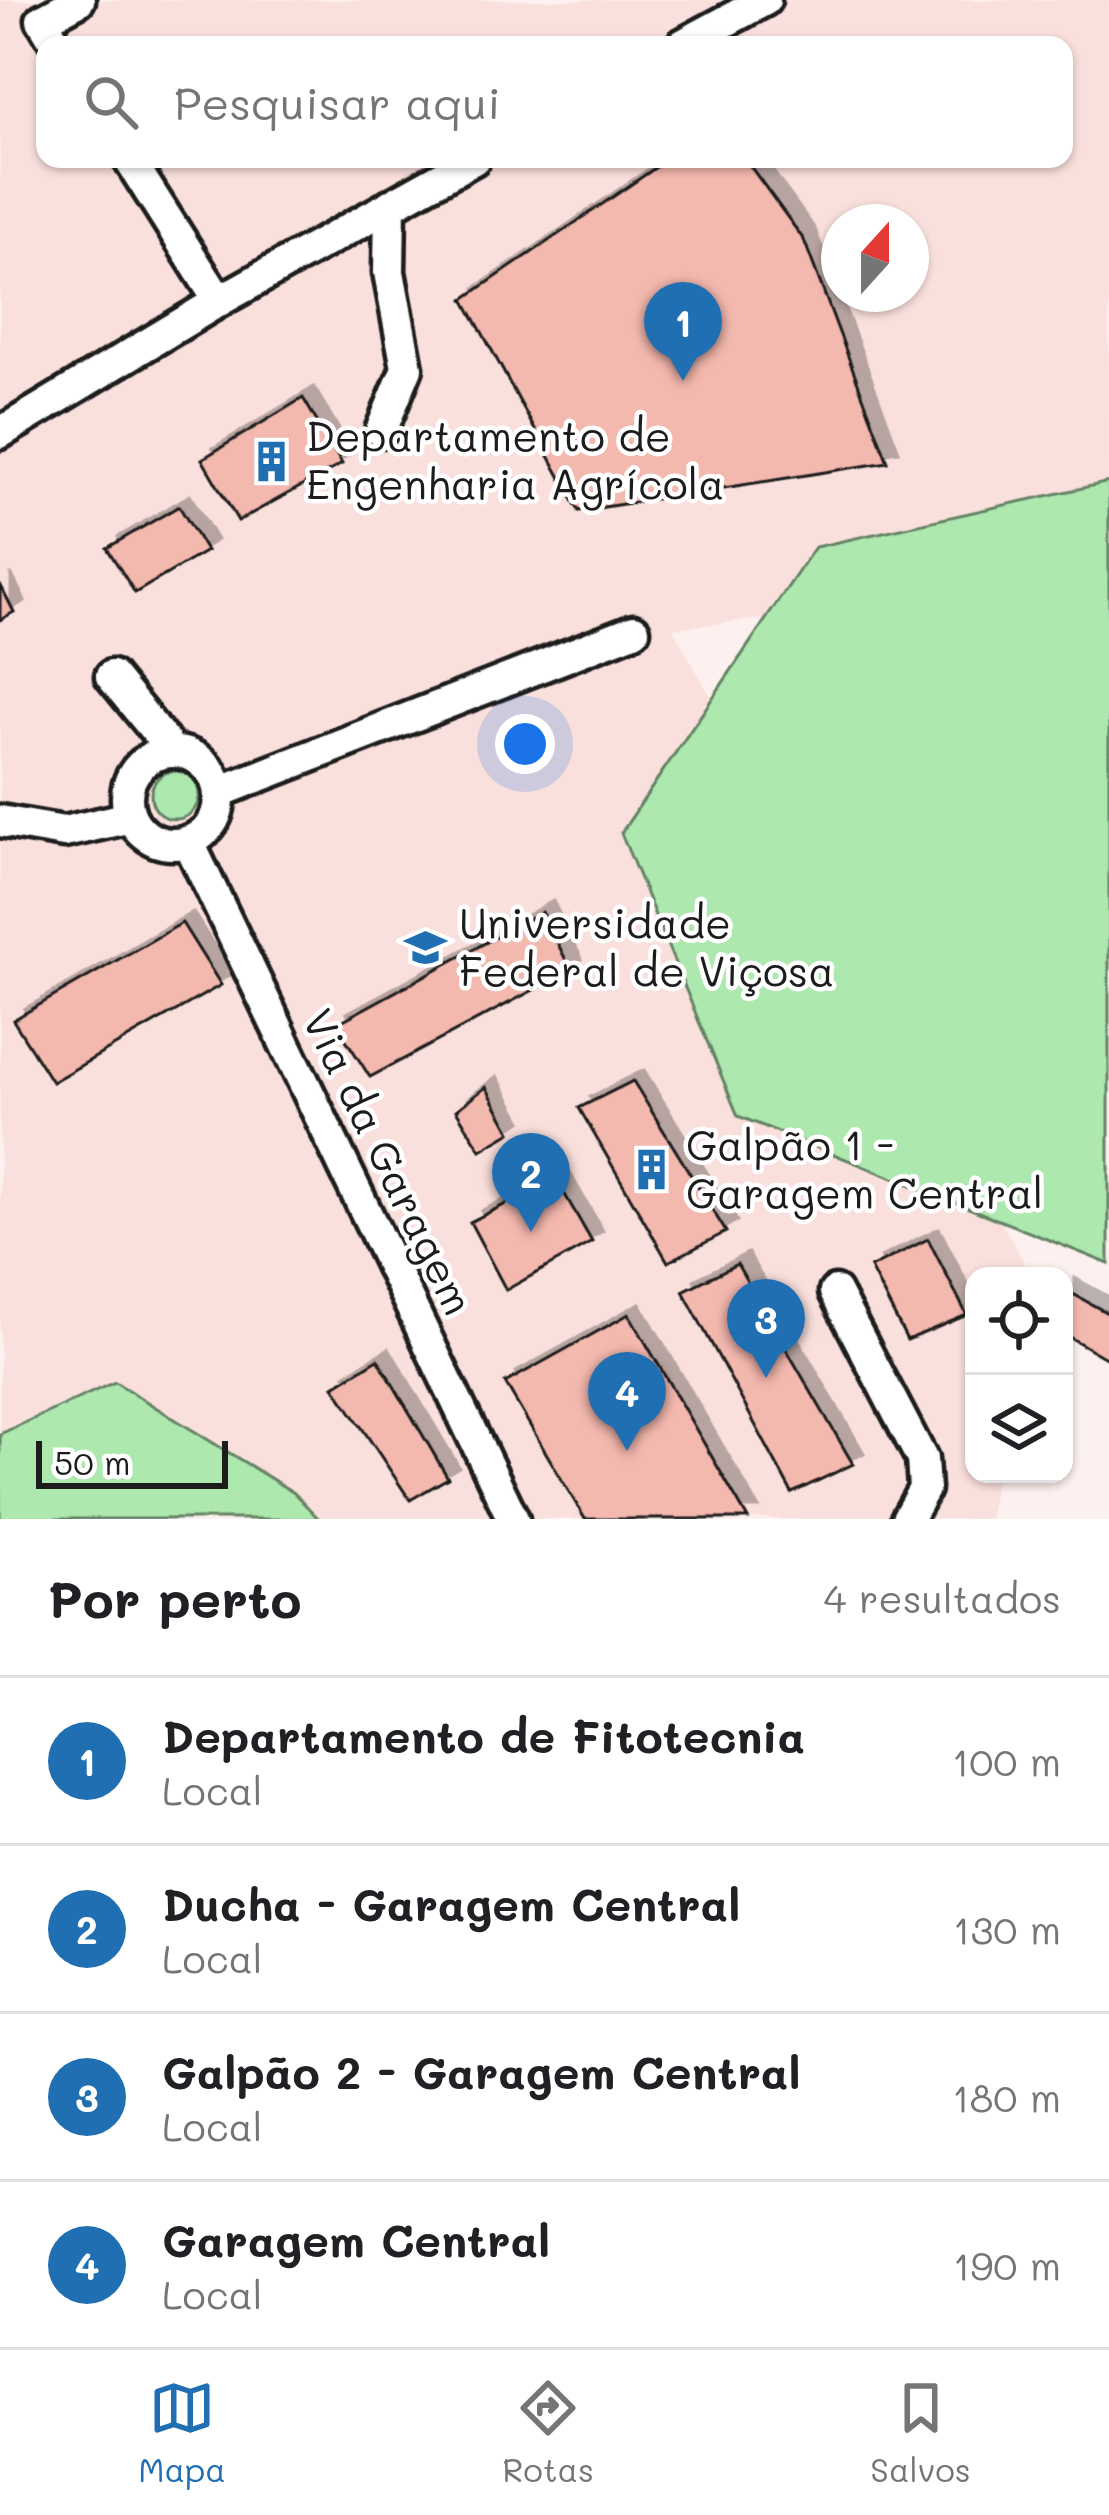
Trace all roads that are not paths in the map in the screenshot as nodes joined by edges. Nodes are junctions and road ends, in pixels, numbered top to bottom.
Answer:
1 (79, 0) edge
2 (765, 0) edge
3 (52, 36) edge
4 (699, 36) edge
5 (135, 168) edge
6 (458, 168) edge
7 (390, 205) junction
8 (219, 302) junction
9 (381, 430) dead end
10 (0, 433) edge
11 (634, 630) dead end
12 (111, 676) dead end
13 (173, 752) junction
14 (219, 792) junction
15 (130, 817) junction
16 (0, 820) edge
17 (188, 841) junction
18 (835, 1292) dead end
19 (513, 1519) edge
20 (907, 1519) edge

1 - 3 street
2 - 4 street
5 - 8 street
6 - 7 street
7 - 8 street
7 - 9 street
8 - 10 street
11 - 14 street
12 - 13 street
13 - 14 street
13 - 15 street
14 - 17 street
15 - 16 street
15 - 17 street
17 - 19 street, Via da Garagem
18 - 20 street

